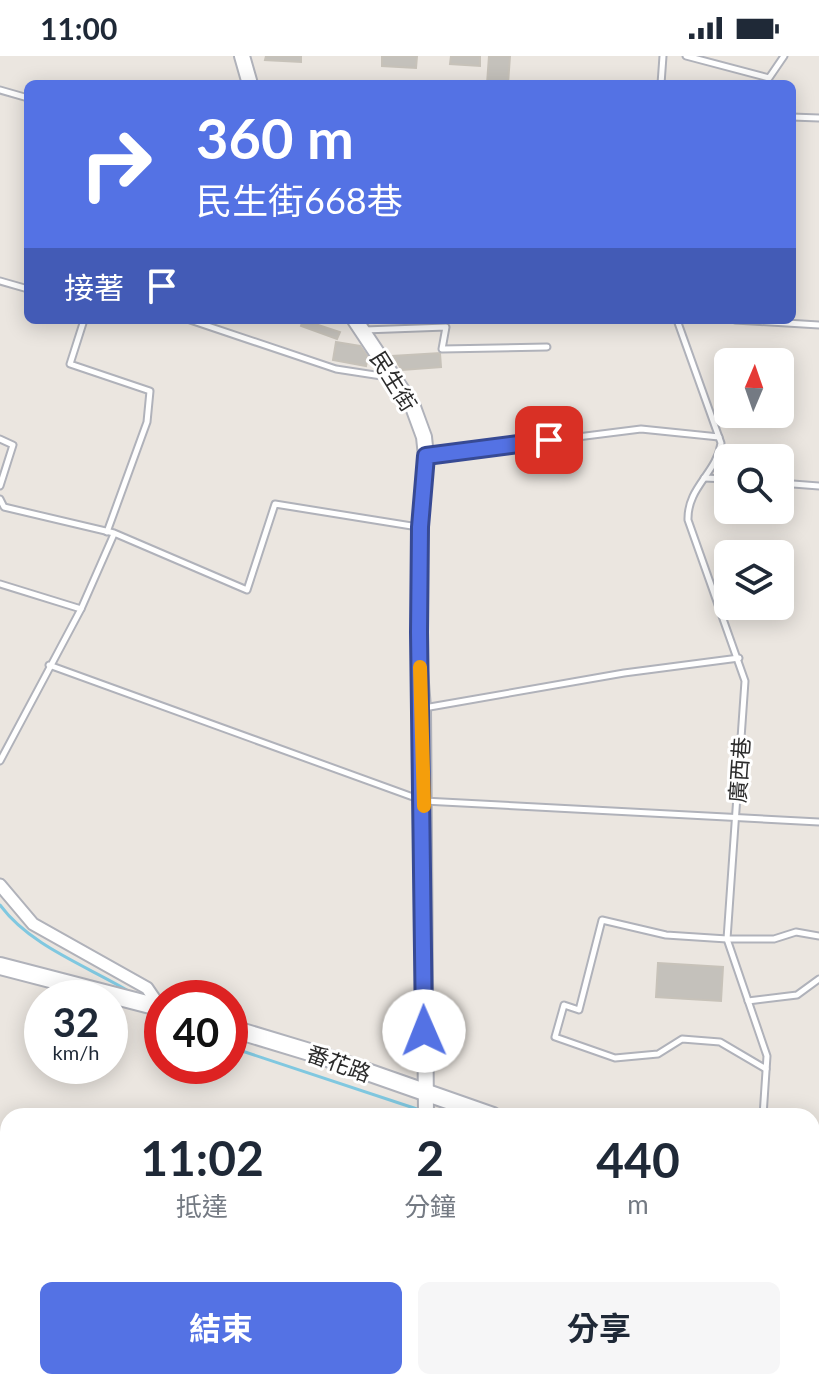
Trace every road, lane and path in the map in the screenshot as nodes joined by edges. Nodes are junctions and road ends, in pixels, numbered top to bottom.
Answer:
1 (242, 56) edge
2 (663, 56) edge
3 (686, 56) edge
4 (784, 56) edge
5 (249, 80) edge
6 (661, 80) edge
7 (0, 90) edge
8 (24, 97) edge
9 (796, 117) edge
10 (819, 118) edge
11 (0, 281) edge
12 (24, 288) edge
13 (83, 324) edge
14 (202, 324) edge
15 (678, 324) edge
16 (796, 324) edge
17 (359, 325) edge
18 (819, 325) edge
19 (547, 347) dead end
20 (392, 377) junction
21 (719, 437) junction
22 (0, 439) edge
23 (426, 456) junction
24 (703, 478) junction
25 (714, 478) edge
26 (794, 484) edge
27 (0, 486) edge
28 (819, 486) edge
29 (0, 499) edge
30 (420, 527) junction
31 (107, 532) junction
32 (114, 533) junction
33 (0, 584) edge
34 (81, 609) junction
35 (739, 658) junction
36 (49, 665) junction
37 (423, 708) junction
38 (0, 761) edge
39 (424, 801) junction
40 (736, 816) junction
41 (819, 822) edge
42 (0, 885) edge
43 (819, 936) edge
44 (727, 939) junction
45 (0, 966) edge
46 (819, 979) edge
47 (144, 986) edge
48 (748, 1001) junction
49 (144, 1004) edge
50 (248, 1033) edge
51 (766, 1069) junction
52 (425, 1094) junction
53 (426, 1108) edge
54 (468, 1108) edge
55 (764, 1108) edge

1 - 5 street
2 - 6 lane
3 - 4 lane
7 - 8 lane
9 - 10 lane
11 - 12 lane
13 - 31 lane
14 - 20 lane
15 - 21 lane
16 - 18 lane
17 - 19 lane
17 - 20 street, 民生街
20 - 23 street, 民生街
21 - 23 lane
21 - 24 lane, 廣西巷
22 - 27 lane
23 - 30 street, 民生街
24 - 25 lane
24 - 35 lane, 廣西巷
26 - 28 lane
29 - 31 lane
30 - 32 lane
30 - 37 street, 民生街
31 - 32 lane
32 - 34 lane
33 - 34 lane
34 - 36 lane
35 - 37 lane
35 - 40 lane, 廣西巷
36 - 38 lane
36 - 39 lane
37 - 39 street, 民生街
39 - 40 lane
39 - 52 street, 民生街
40 - 41 lane
40 - 44 lane, 廣西巷
42 - 47 street
43 - 44 lane
44 - 48 lane, 廣西巷
44 - 51 lane
45 - 49 main road
46 - 48 lane
48 - 51 lane, 廣西巷
50 - 52 main road, 番花路
51 - 55 lane, 廣西巷
52 - 53 street, 民生街
52 - 54 main road, 番花路

